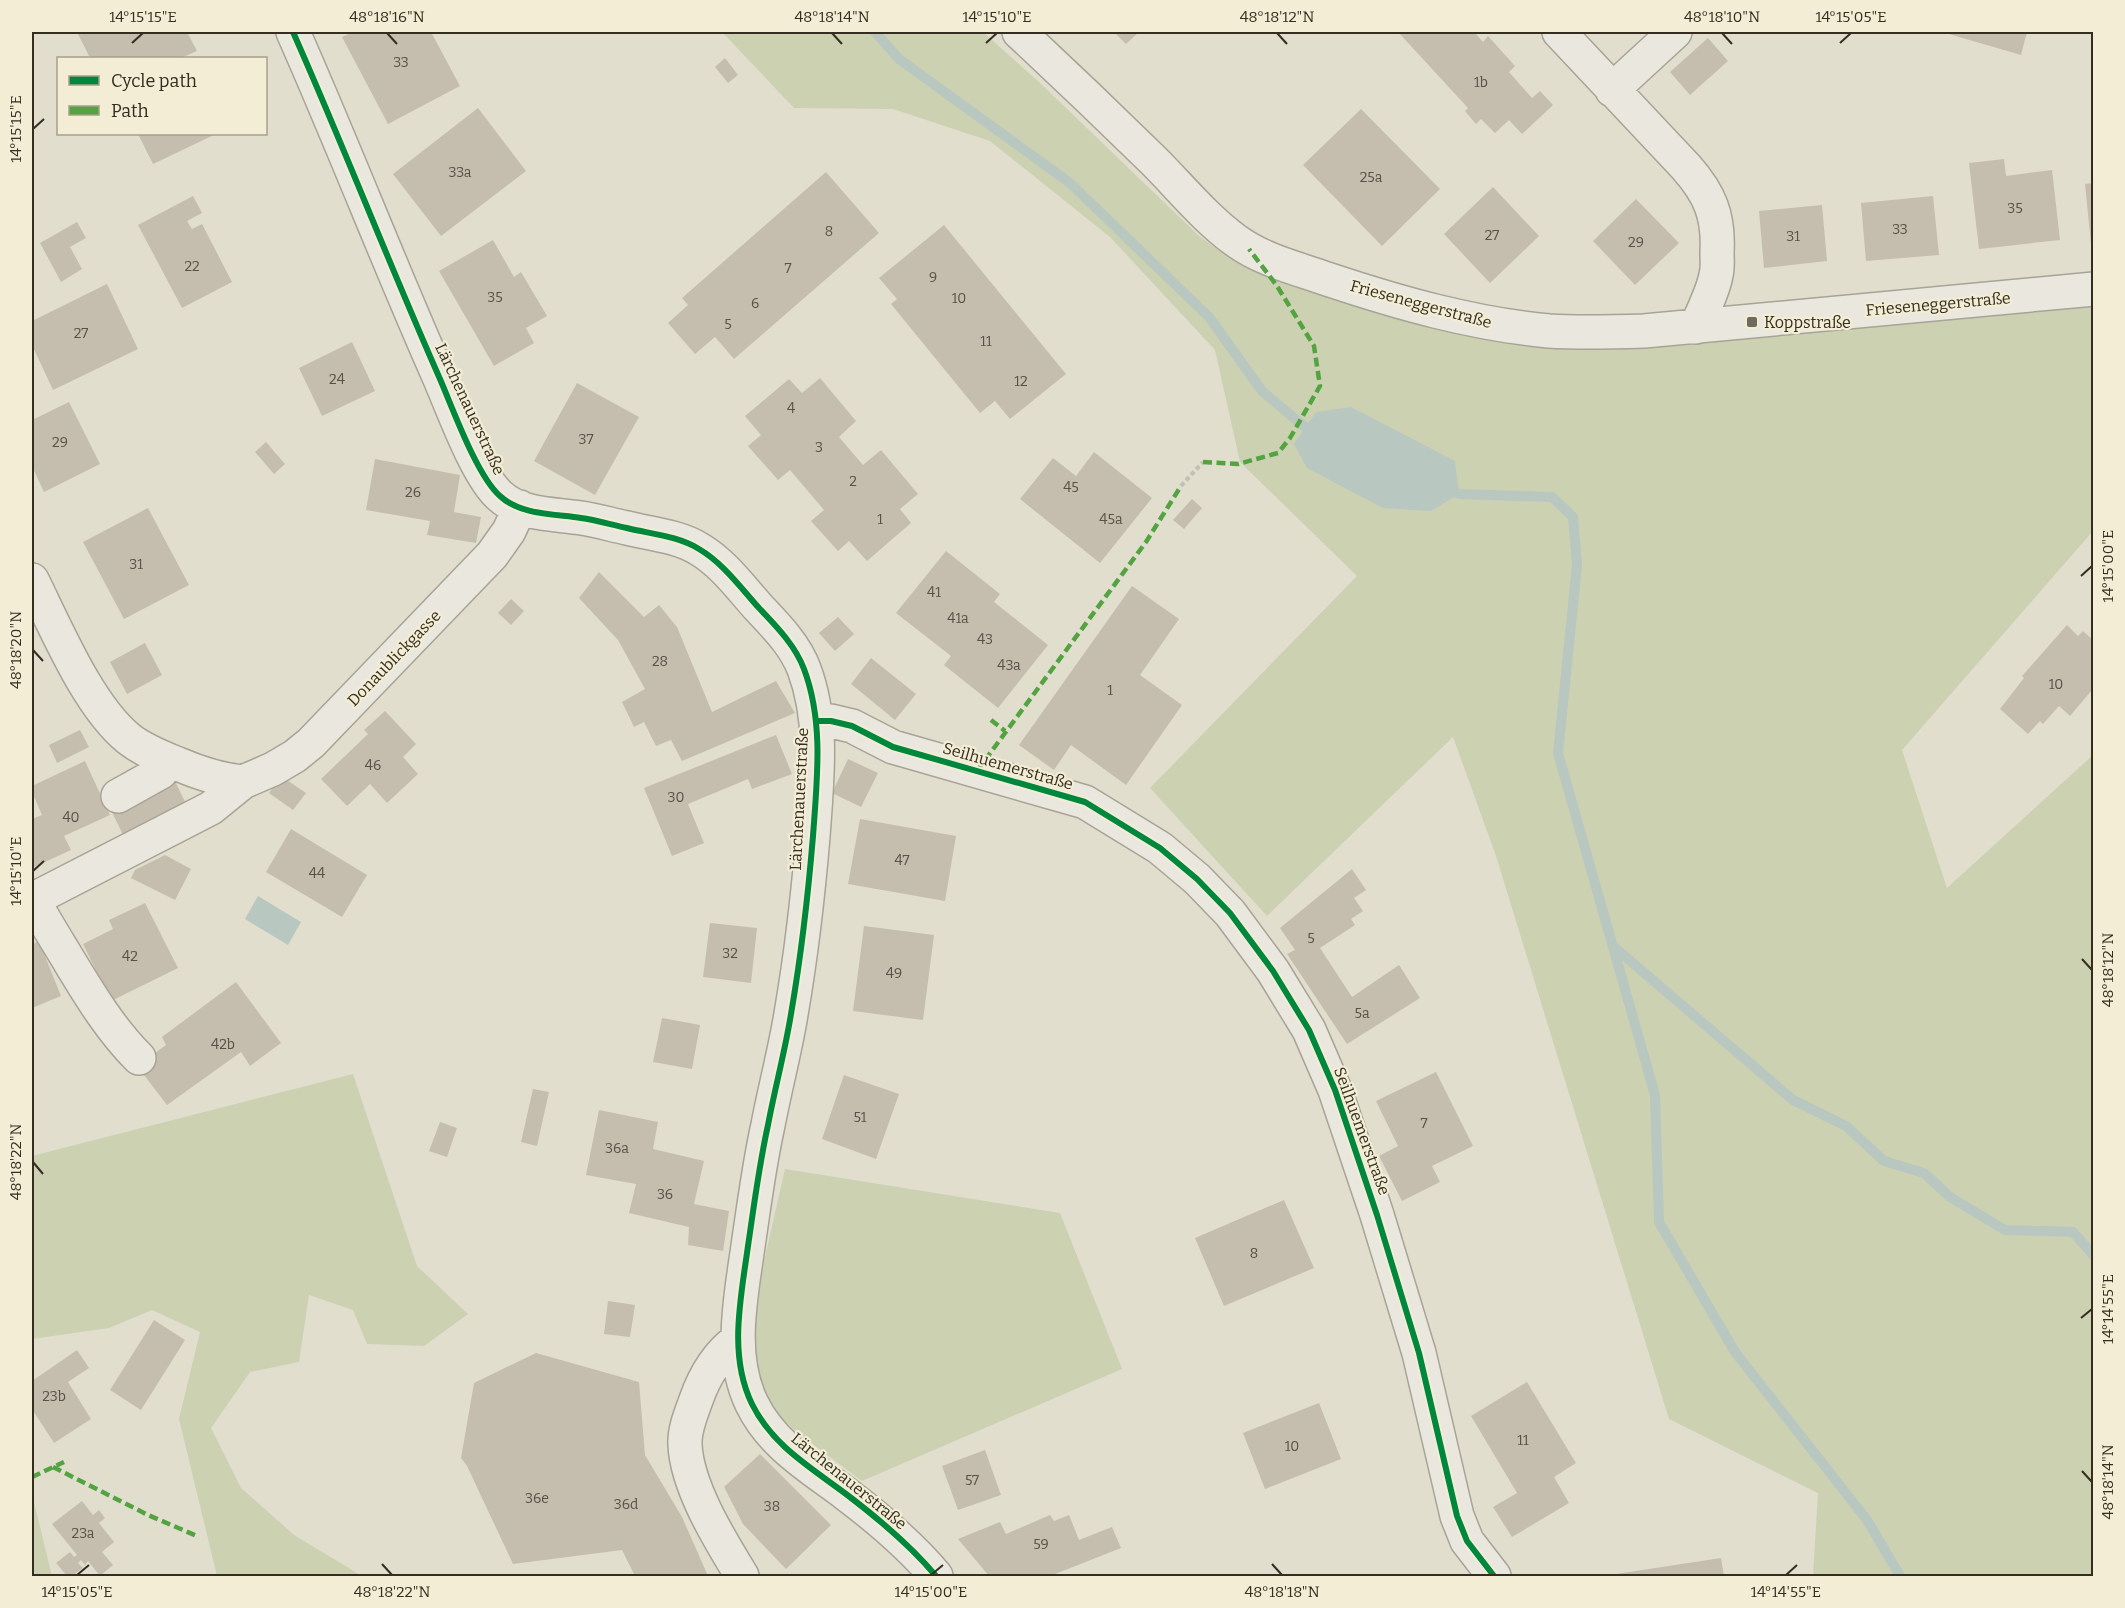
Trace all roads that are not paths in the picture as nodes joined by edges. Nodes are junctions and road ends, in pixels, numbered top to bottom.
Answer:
1 (293, 32) edge
2 (1019, 32) edge
3 (1559, 32) edge
4 (1675, 32) edge
5 (1612, 90) junction
6 (2094, 289) edge
7 (1696, 327) junction
8 (520, 507) junction
9 (32, 580) edge
10 (818, 722) junction
11 (168, 760) junction
12 (243, 782) junction
13 (118, 796) dead end
14 (32, 899) edge
15 (139, 1058) dead end
16 (737, 1340) junction
17 (741, 1576) edge
18 (936, 1576) edge
19 (1494, 1576) edge

1 - 8 street, Lärchenauerstraße
2 - 7 street, Frieseneggerstraße
3 - 5 street
4 - 5 street
5 - 7 street
6 - 7 street, Frieseneggerstraße
8 - 10 street, Lärchenauerstraße
8 - 12 street, Donaublickgasse
9 - 11 street
10 - 16 street, Lärchenauerstraße
10 - 19 street, Seilhuemerstraße
11 - 12 street
11 - 13 street
12 - 14 street, Donaublickgasse
14 - 15 street
16 - 17 street
16 - 18 street, Lärchenauerstraße

